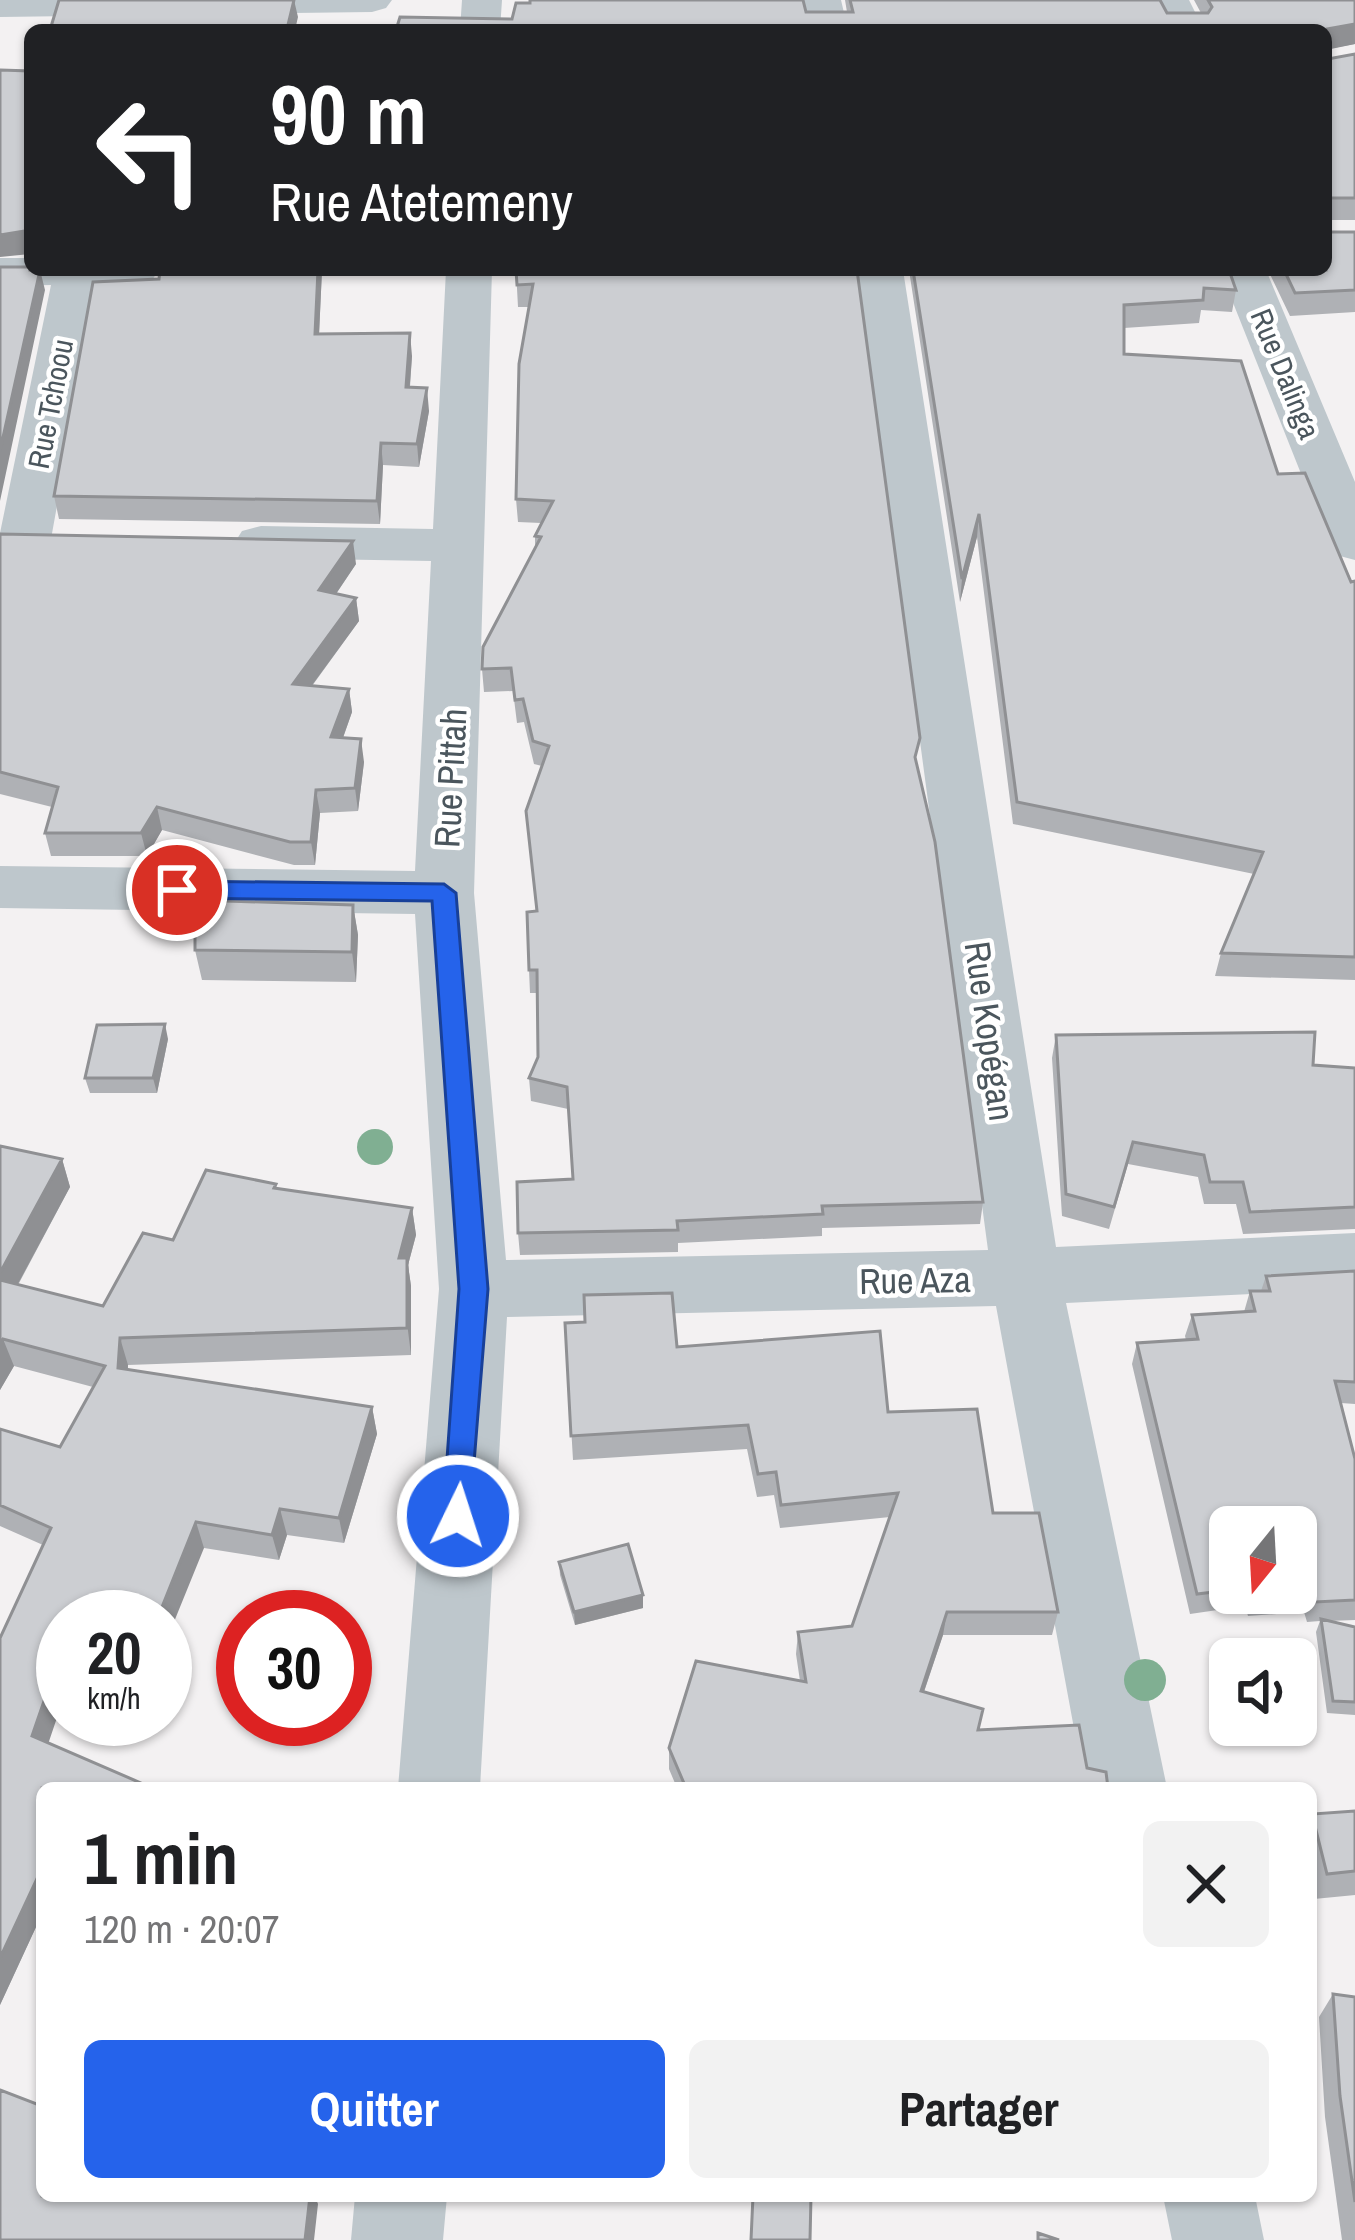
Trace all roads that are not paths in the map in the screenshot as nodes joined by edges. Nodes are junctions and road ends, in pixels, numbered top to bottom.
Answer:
1 (372, 0) edge
2 (0, 4) edge
3 (142, 11) edge
4 (76, 276) edge
5 (469, 276) edge
6 (881, 276) edge
7 (1245, 276) edge
8 (32, 539) edge
9 (209, 542) edge
10 (1355, 544) edge
11 (462, 545) junction
12 (0, 887) edge
13 (444, 893) junction
14 (1355, 1261) edge
15 (1026, 1277) junction
16 (474, 1289) junction
17 (440, 1782) edge
18 (1125, 1782) edge
19 (400, 2202) edge
20 (1210, 2202) edge
21 (397, 2240) edge
22 (1217, 2240) edge

1 - 3 street
2 - 3 street
4 - 8 street, Rue Tchoou
5 - 11 street, Rue Pittah
6 - 15 street, Rue Kopégan
7 - 10 street, Rue Dalinga
9 - 11 street
11 - 13 street, Rue Pittah
12 - 13 street
13 - 16 street, Rue Pittah
14 - 15 street, Rue Aza
15 - 16 street, Rue Aza
15 - 18 street, Rue Kopégan
16 - 17 street, Rue Pittah
19 - 21 street
20 - 22 street

